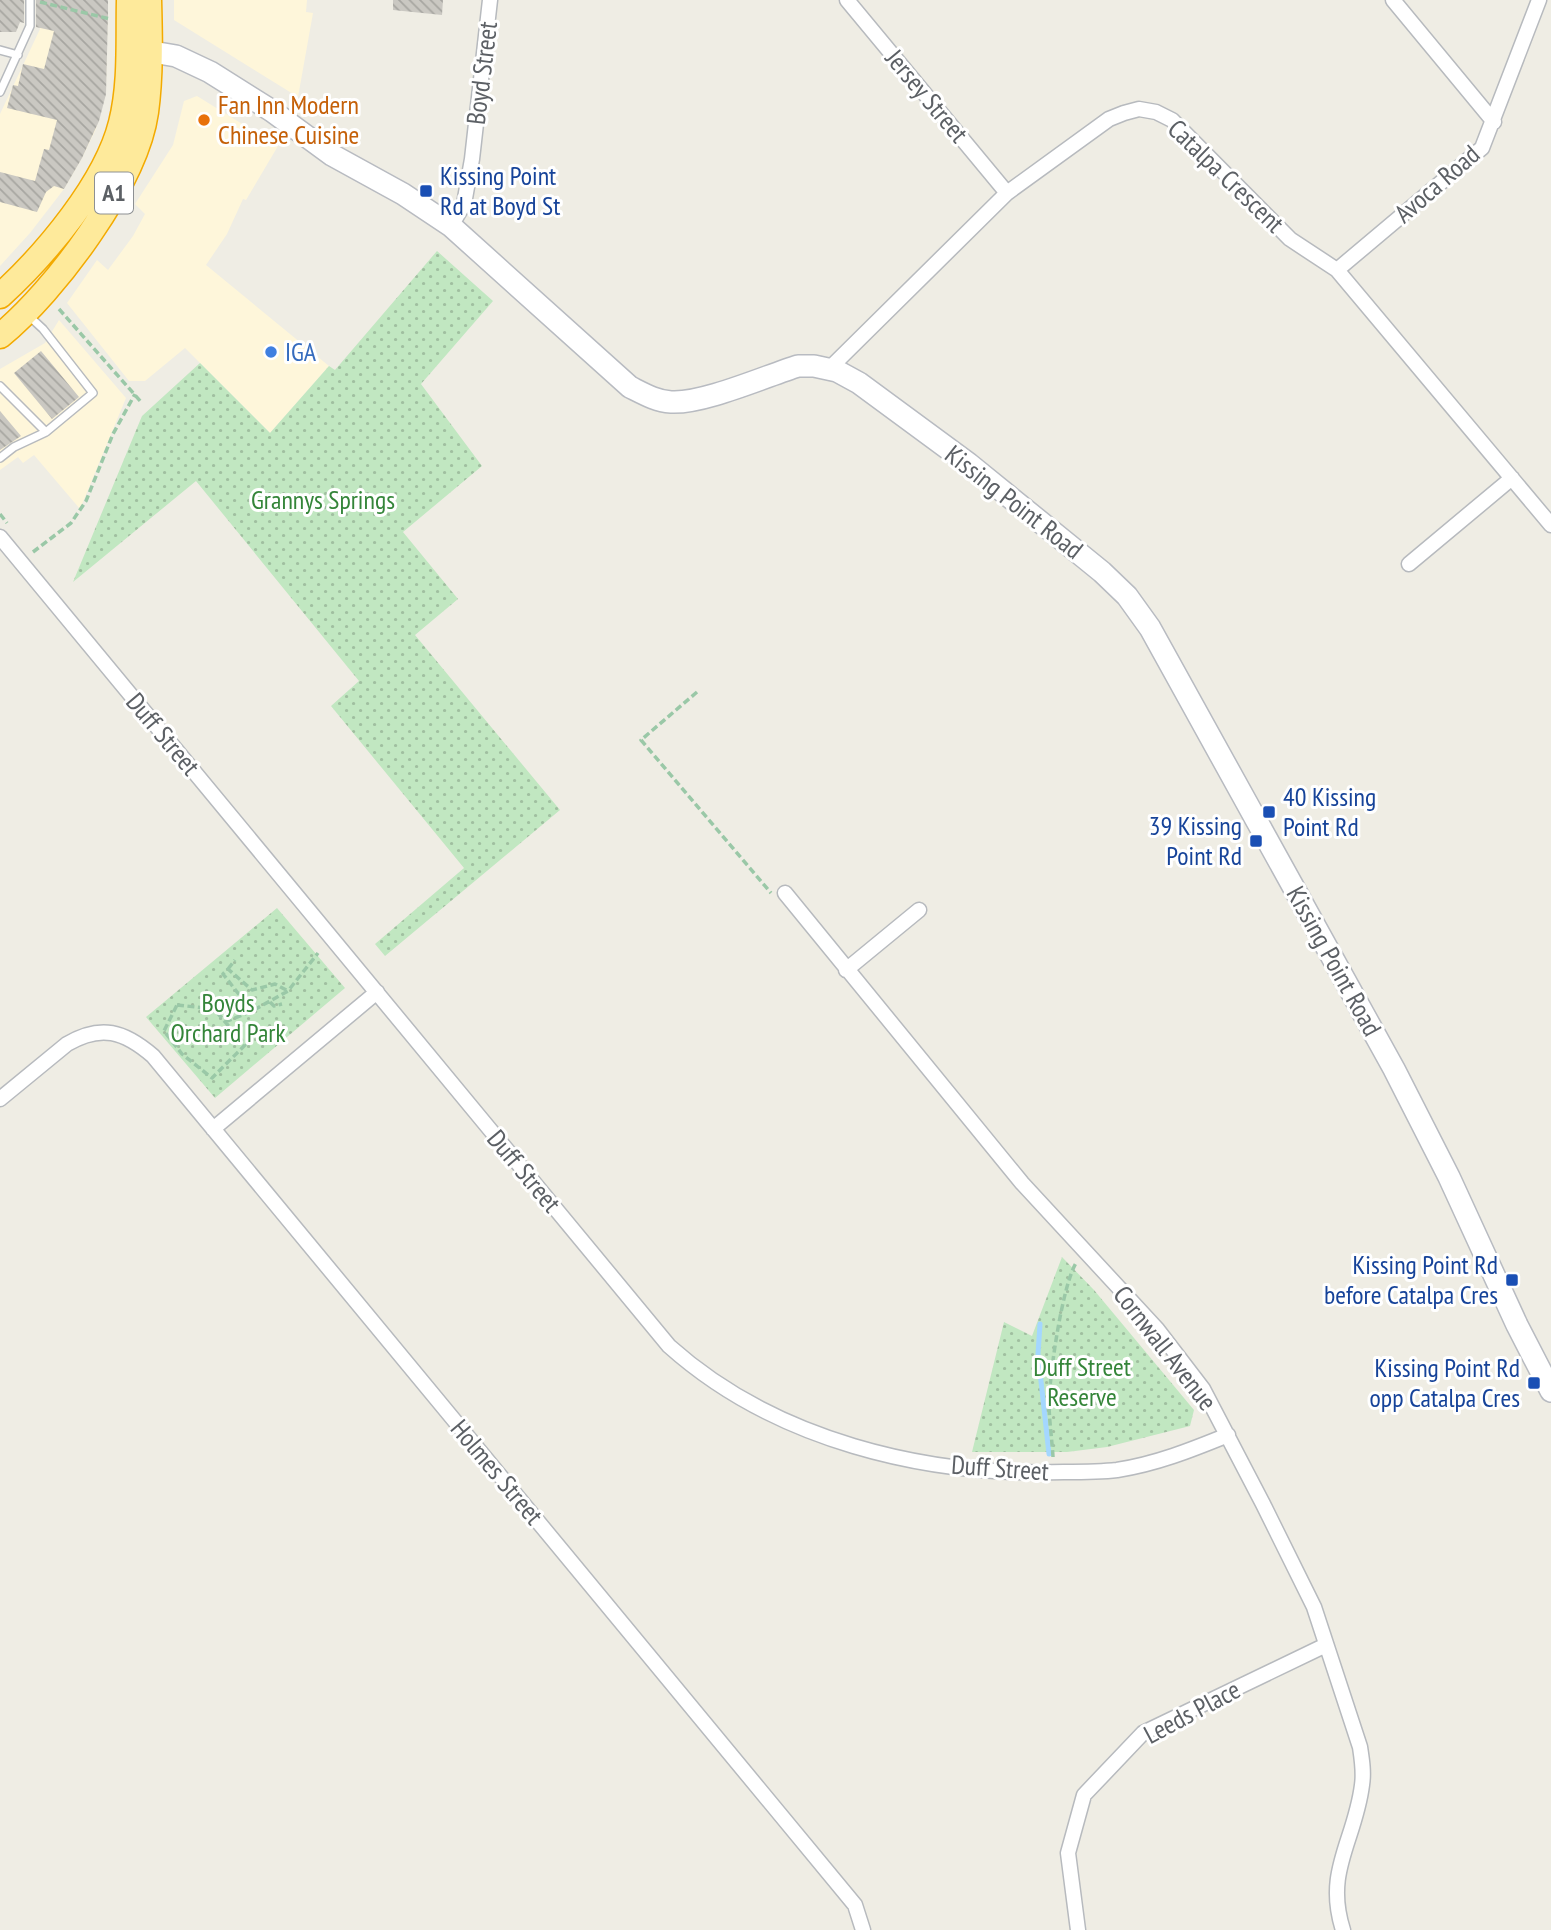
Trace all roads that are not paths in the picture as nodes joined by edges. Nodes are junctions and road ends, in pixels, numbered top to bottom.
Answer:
1 (30, 0) edge
2 (129, 0) edge
3 (149, 0) edge
4 (490, 0) edge
5 (847, 0) edge
6 (1393, 0) edge
7 (1539, 0) edge
8 (0, 50) edge
9 (139, 50) junction
10 (18, 55) junction
11 (0, 92) edge
12 (1494, 122) junction
13 (1007, 193) junction
14 (451, 226) junction
15 (1337, 270) junction
16 (0, 296) edge
17 (26, 313) junction
18 (1, 335) edge
19 (829, 369) junction
20 (0, 386) edge
21 (46, 432) junction
22 (0, 458) edge
23 (1512, 478) junction
24 (1551, 525) edge
25 (0, 537) edge
26 (1409, 564) dead end
27 (785, 893) road end
28 (919, 910) dead end
29 (846, 970) junction
30 (377, 992) junction
31 (0, 1100) edge
32 (213, 1129) junction
33 (1551, 1391) edge
34 (1228, 1435) junction
35 (1326, 1644) junction
36 (863, 1930) edge
37 (1079, 1930) edge
38 (1343, 1930) edge

1 - 10 lane
2 - 9 highway, A1
3 - 9 highway, A1
4 - 14 street, Boyd Street
5 - 13 street, Jersey Street
6 - 12 street
7 - 12 street, Avoca Road
8 - 10 lane
9 - 14 main road, Kissing Point Road
9 - 16 highway, A1
9 - 17 highway, A1
10 - 11 lane
12 - 15 street, Avoca Road
13 - 15 street, Catalpa Crescent
13 - 19 street, Catalpa Crescent
14 - 19 main road, Kissing Point Road
15 - 23 street, Catalpa Crescent
17 - 18 highway, A1
17 - 21 lane
19 - 33 main road, Kissing Point Road
20 - 21 lane
21 - 22 lane
23 - 24 street, Catalpa Crescent
23 - 26 street
25 - 30 street, Duff Street
27 - 29 street, Cornwall Avenue
28 - 29 street
29 - 34 street, Cornwall Avenue
30 - 32 street
30 - 34 street, Duff Street
31 - 32 street, Holmes Street
32 - 36 street, Holmes Street
34 - 35 street, Cornwall Avenue
35 - 37 street, Leeds Place
35 - 38 street, Cornwall Avenue

